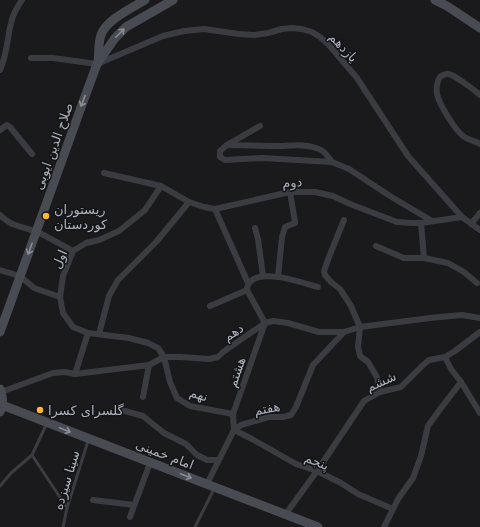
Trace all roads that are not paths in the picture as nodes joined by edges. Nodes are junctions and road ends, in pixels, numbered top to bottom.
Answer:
1 (22, 0) edge
2 (145, 0) edge
3 (173, 0) edge
4 (435, 0) edge
5 (480, 28) edge
6 (31, 58) dead end
7 (97, 64) junction
8 (0, 70) edge
9 (480, 95) edge
10 (260, 126) dead end
11 (0, 130) edge
12 (480, 144) edge
13 (227, 145) junction
14 (32, 154) dead end
15 (332, 162) junction
16 (104, 173) dead end
17 (161, 186) junction
18 (290, 192) junction
19 (189, 202) junction
20 (216, 209) junction
21 (480, 213) edge
22 (0, 215) edge
23 (462, 218) junction
24 (344, 220) dead end
25 (421, 222) junction
26 (432, 222) junction
27 (471, 224) junction
28 (255, 228) dead end
29 (480, 230) edge
30 (36, 232) junction
31 (376, 246) dead end
32 (73, 251) junction
33 (424, 258) junction
34 (0, 270) edge
35 (20, 276) junction
36 (263, 276) junction
37 (278, 277) junction
38 (248, 283) junction
39 (477, 283) dead end
40 (318, 287) dead end
41 (246, 290) junction
42 (60, 297) junction
43 (210, 306) dead end
44 (480, 318) edge
45 (264, 323) junction
46 (360, 327) junction
47 (0, 332) edge
48 (88, 332) junction
49 (344, 332) junction
50 (480, 332) edge
51 (99, 334) junction
52 (445, 356) junction
53 (164, 357) junction
54 (149, 365) junction
55 (75, 374) junction
56 (461, 382) junction
57 (1, 390) edge
58 (380, 392) junction
59 (143, 397) dead end
60 (1, 409) edge
61 (121, 410) dead end
62 (480, 413) edge
63 (233, 414) junction
64 (47, 422) junction
65 (234, 430) junction
66 (89, 439) junction
67 (32, 455) junction
68 (218, 460) junction
69 (150, 463) junction
70 (317, 471) junction
71 (0, 486) edge
72 (211, 486) junction
73 (93, 500) dead end
74 (134, 506) junction
75 (67, 508) junction
76 (393, 509) junction
77 (285, 514) junction
78 (130, 517) dead end
79 (62, 527) edge
80 (195, 527) edge
81 (318, 527) edge
82 (384, 527) edge

1 - 8 street
2 - 7 main road
7 -> 3 main road, صلاح الدین ایوبی
4 - 5 main road
6 - 7 street
7 - 23 street, یازدهم
7 -> 30 main road, صلاح الدین ایوبی
9 - 12 street
10 - 13 street
11 - 14 street
13 - 15 street
13 - 15 street
15 - 26 street
16 - 17 street, دوم
17 - 19 street, دوم
17 - 32 street, اول
18 - 20 street, دوم
18 - 25 street, دوم
18 - 37 street
19 - 20 street, دوم
19 - 51 street
20 - 38 street
21 - 27 street
22 - 30 street
23 - 26 street, دوم
23 - 27 street
24 - 46 street
25 - 26 street, دوم
25 - 33 street
27 - 29 street
28 - 36 street
30 - 32 street
30 -> 35 main road, صلاح الدین ایوبی
31 - 33 street
32 - 42 street, اول
33 - 39 street
34 - 35 street
35 - 42 street
35 - 47 main road, صلاح الدین ایوبی
36 - 37 street
36 - 38 street
37 - 40 street
38 - 41 street
41 - 43 street
41 - 45 street
42 - 48 street, اول
44 - 46 street
45 - 49 street
45 - 53 street, دهم
45 - 63 street, هشتم
46 - 49 street
46 - 58 street
48 - 51 street, اول
48 - 55 street
49 - 65 street, هفتم
50 - 52 street, ششم
51 - 53 street, اول
52 - 56 street
52 - 58 street, ششم
53 - 54 street, دهم
53 - 63 street, نهم
54 - 55 street, دهم
54 - 59 street
55 - 57 street, دهم
56 - 62 street
56 - 76 street
57 - 60 main road
58 - 70 street, ششم
60 - 64 main road, امام خمینی
61 - 68 street
63 - 65 street, هشتم
64 -> 66 main road, امام خمینی
64 - 67 lane
65 - 68 street
65 - 70 street, پنجم
66 - 69 main road, امام خمینی
66 - 75 lane, سینا سیزده
67 - 71 lane
67 - 75 lane
68 - 72 street
69 -> 72 main road, امام خمینی
69 - 74 street
70 - 76 street, پنجم
70 - 77 street, ششم
72 - 77 main road, امام خمینی
72 - 80 lane
73 - 74 street
74 - 78 street
75 - 79 lane, سینا سیزده
76 - 82 street
77 - 81 main road, امام خمینی

